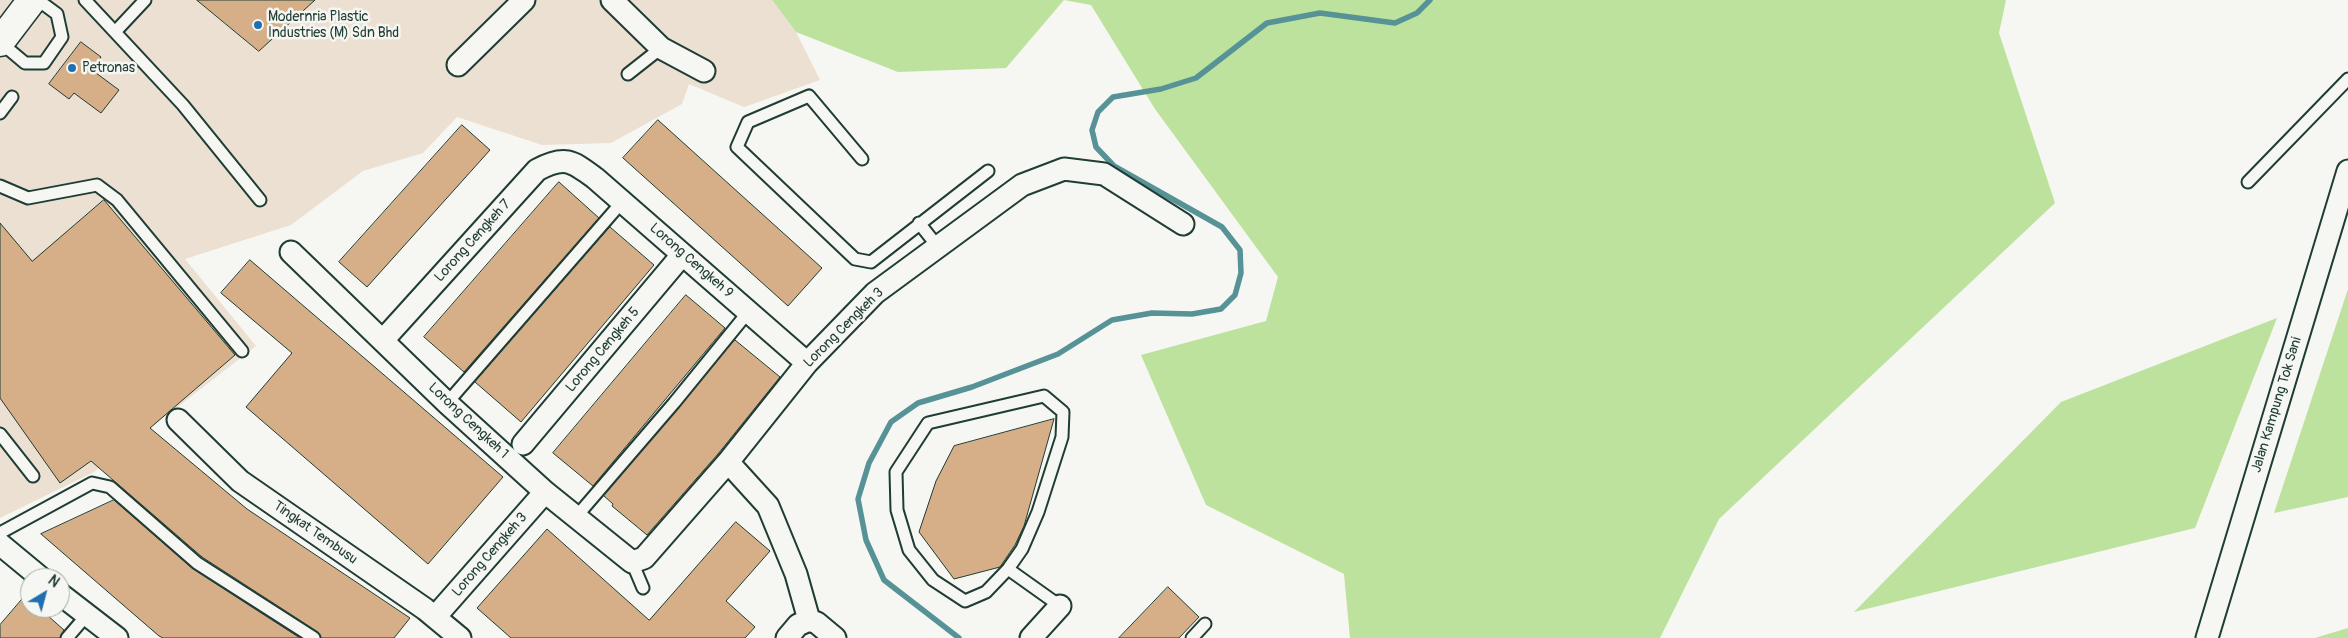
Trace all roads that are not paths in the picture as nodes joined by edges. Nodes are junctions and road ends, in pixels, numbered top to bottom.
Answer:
1 (32, 0) edge
2 (38, 0) edge
3 (145, 0) edge
4 (524, 0) edge
5 (612, 0) edge
6 (86, 1) edge
7 (115, 32) junction
8 (0, 42) edge
9 (661, 48) junction
10 (458, 65) dead end
11 (704, 71) dead end
12 (628, 74) dead end
13 (2348, 79) edge
14 (12, 97) dead end
15 (0, 113) edge
16 (862, 159) dead end
17 (573, 162) joint
18 (988, 171) dead end
19 (2348, 172) edge
20 (2248, 182) dead end
21 (0, 186) edge
22 (260, 200) dead end
23 (622, 202) junction
24 (919, 223) junction
25 (1183, 224) dead end
26 (938, 247) junction
27 (291, 252) dead end
28 (682, 255) junction
29 (749, 311) junction
30 (384, 339) junction
31 (242, 350) dead end
32 (807, 363) junction
33 (447, 403) junction
34 (178, 420) dead end
35 (0, 434) edge
36 (523, 444) dead end
37 (728, 462) junction
38 (33, 476) dead end
39 (545, 492) junction
40 (576, 517) junction
41 (0, 533) edge
42 (0, 544) edge
43 (632, 562) junction
44 (29, 568) edge
45 (1008, 569) junction
46 (643, 588) dead end
47 (70, 602) edge
48 (1060, 606) joint
49 (86, 616) junction
50 (435, 617) junction
51 (809, 620) junction
52 (1205, 624) dead end
53 (67, 638) edge
54 (117, 638) edge
55 (314, 638) edge
56 (460, 638) edge
57 (787, 638) edge
58 (835, 638) edge
59 (1032, 638) edge
60 (1192, 638) edge
61 (2207, 638) edge

1 - 8 main road
2 - 8 lane
3 - 7 lane
4 - 10 street
5 - 9 street
6 - 7 lane
7 - 22 lane
9 - 11 street
9 - 12 lane
13 - 20 lane
14 - 15 lane
16 - 24 lane
17 - 23 street, Lorong Cengkeh 9
17 - 30 street, Lorong Cengkeh 7
18 - 24 lane
19 - 61 street, Jalan Kampung Tok Sani
21 - 31 lane
23 - 28 street, Lorong Cengkeh 9
23 - 33 lane
24 - 26 lane
25 - 26 street, Lorong Cengkeh 3
26 - 32 street, Lorong Cengkeh 3
27 - 30 street, Lorong Cengkeh 1
28 - 29 street, Lorong Cengkeh 9
28 - 36 street, Lorong Cengkeh 5
29 - 32 street, Lorong Cengkeh 9
29 - 40 lane
30 - 33 street, Lorong Cengkeh 1
32 - 37 street, Lorong Cengkeh 3
33 - 39 street, Lorong Cengkeh 1
34 - 50 street, Tingkat Tembusu
35 - 38 lane
37 - 43 street, Lorong Cengkeh 3
37 - 51 street
39 - 40 street, Lorong Cengkeh 1
39 - 50 street, Lorong Cengkeh 3
40 - 43 street, Lorong Cengkeh 1
41 - 55 lane
42 - 44 street
43 - 46 lane, Lorong Cengkeh 1
45 - 45 lane
45 - 48 lane
47 - 49 street
48 - 59 street
49 - 53 lane
49 - 54 street
50 - 56 street, Tingkat Tembusu
51 - 57 street
51 - 58 street
52 - 60 lane

